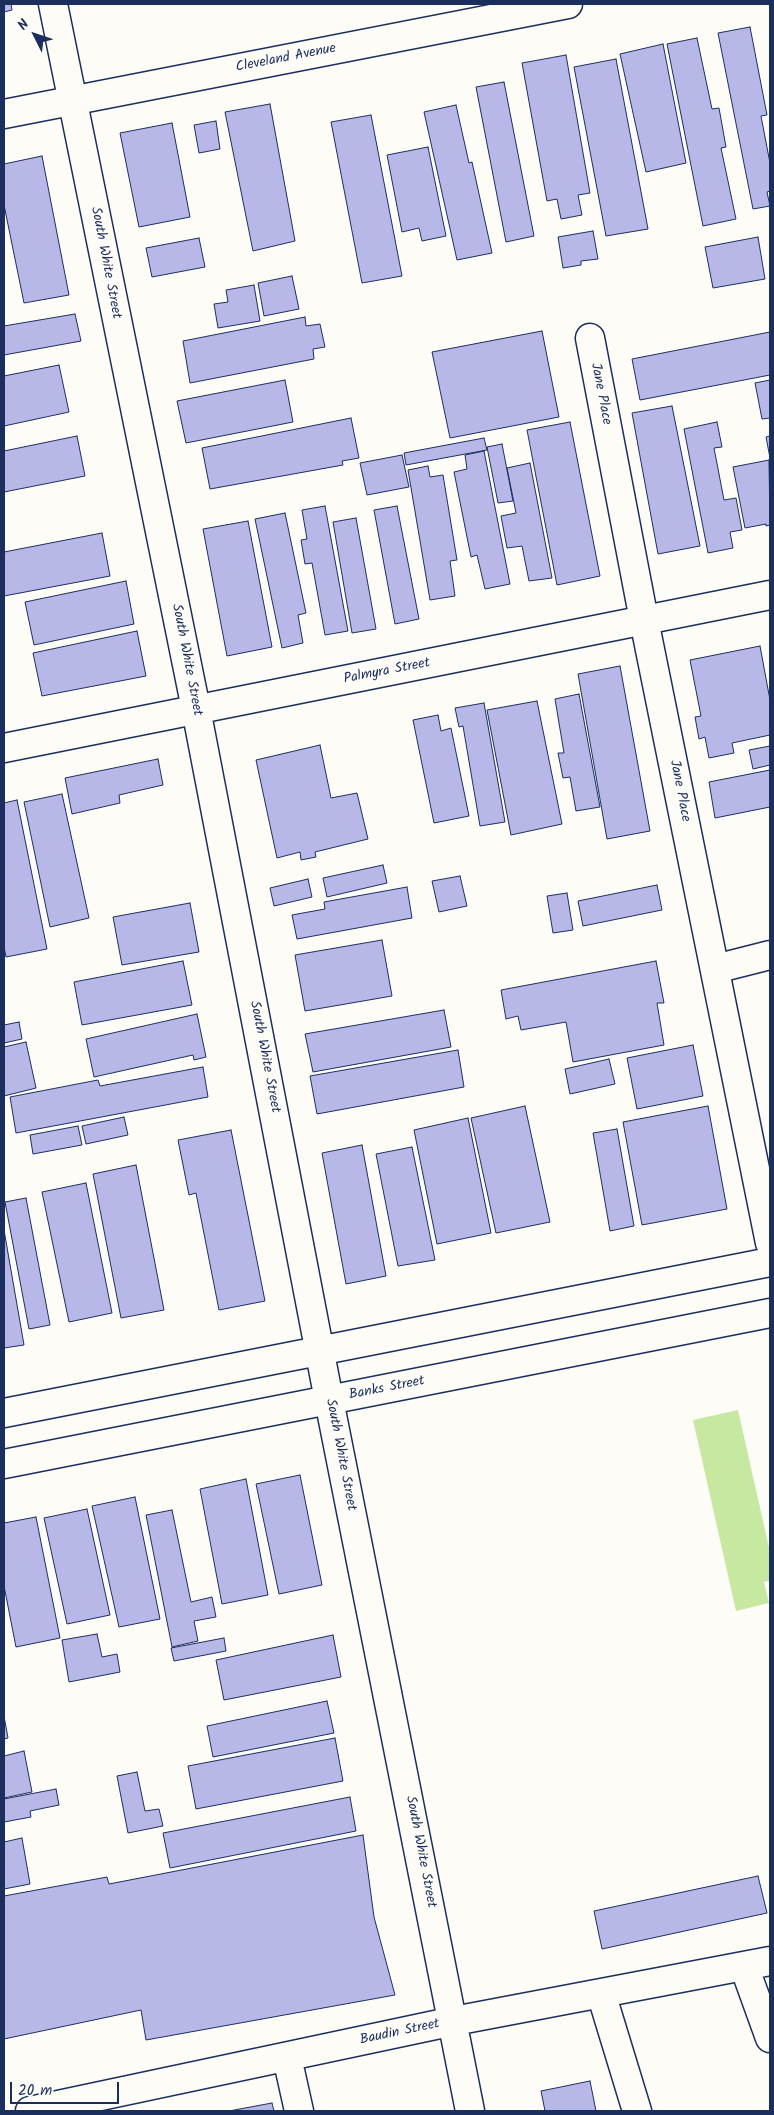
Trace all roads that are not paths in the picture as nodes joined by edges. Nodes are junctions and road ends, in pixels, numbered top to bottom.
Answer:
1 (53, 4) edge
2 (568, 4) edge
3 (509, 10) edge
4 (72, 101) junction
5 (4, 114) edge
6 (590, 338) dead end
7 (770, 595) edge
8 (644, 620) junction
9 (196, 709) junction
10 (4, 748) edge
11 (770, 955) edge
12 (715, 969) junction
13 (770, 1243) edge
14 (770, 1262) edge
15 (770, 1313) edge
16 (320, 1350) junction
17 (329, 1400) junction
18 (4, 1412) edge
19 (4, 1464) edge
20 (757, 1964) edge
21 (601, 1993) junction
22 (454, 2021) junction
23 (770, 2038) edge
24 (287, 2057) junction
25 (30, 2111) edge
26 (299, 2111) edge
27 (470, 2111) edge
28 (637, 2111) edge

1 - 4 street, South White Street
2 - 3 street, Cleveland Avenue
3 - 4 street, Cleveland Avenue
4 - 5 street, Cleveland Avenue
4 - 9 street, South White Street
6 - 8 street, Jane Place
7 - 8 street, Palmyra Street
8 - 9 street, Palmyra Street
8 - 12 street, Jane Place
9 - 10 street, Palmyra Street
9 - 16 street, South White Street
11 - 12 street
12 - 13 street, Jane Place
14 - 16 street
15 - 17 street, Banks Street
16 - 17 street, South White Street
16 - 18 street
17 - 19 street, Banks Street
17 - 22 street, South White Street
20 - 21 street, Baudin Street
20 - 23 street
21 - 22 street, Baudin Street
21 - 28 street
22 - 24 street, Baudin Street
22 - 27 street, South White Street
24 - 25 street, Baudin Street
24 - 26 street

